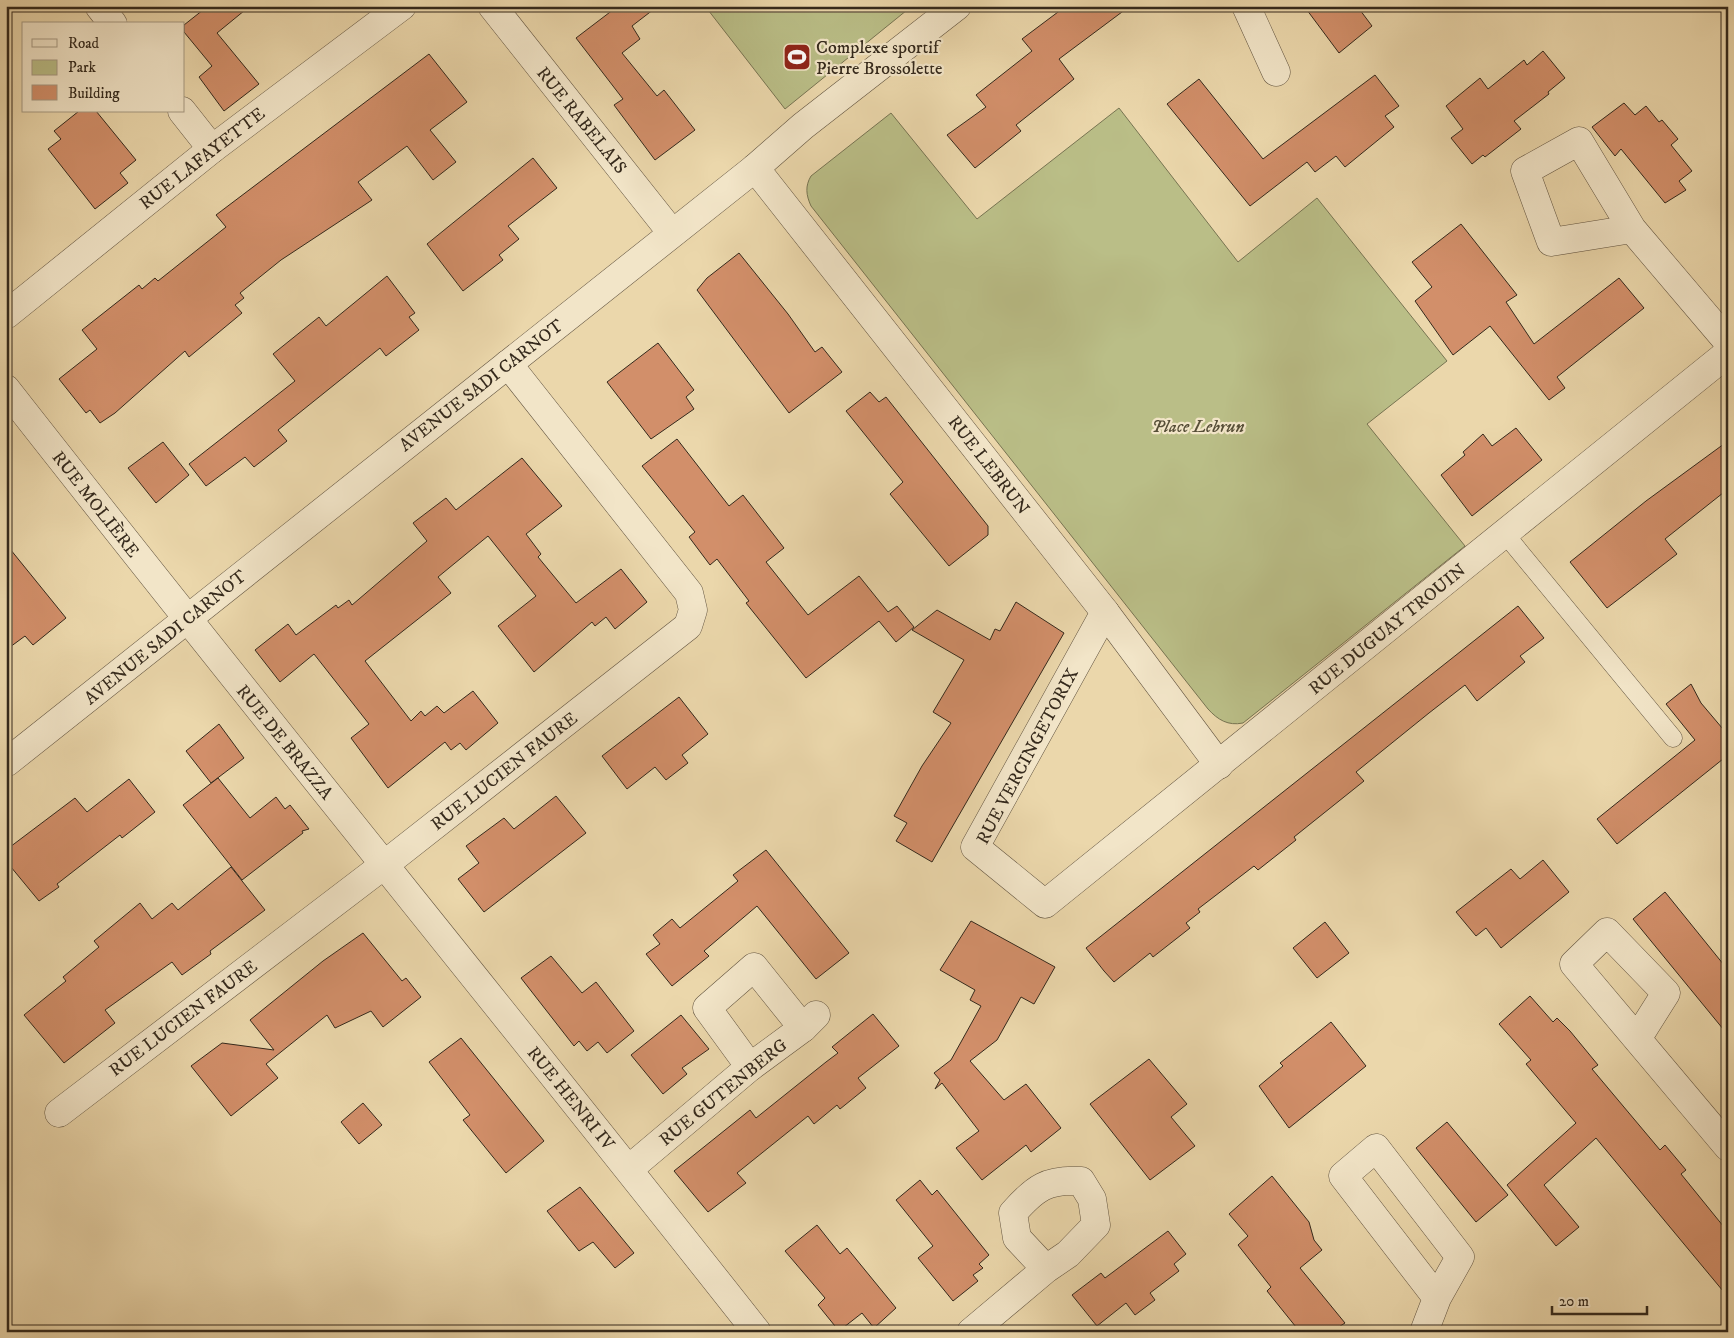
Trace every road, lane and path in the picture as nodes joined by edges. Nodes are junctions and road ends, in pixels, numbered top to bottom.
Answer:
1 (99, 6) edge
2 (402, 6) edge
3 (492, 6) edge
4 (957, 6) edge
5 (1246, 6) edge
6 (111, 22) edge
7 (1276, 72) dead end
8 (183, 112) edge
9 (212, 149) junction
10 (755, 168) junction
11 (1632, 229) dead end
12 (672, 233) junction
13 (6, 315) edge
14 (1728, 342) edge
15 (1728, 353) edge
16 (508, 364) junction
17 (6, 389) edge
18 (1505, 534) junction
19 (1105, 612) junction
20 (186, 619) junction
21 (1673, 738) dead end
22 (6, 763) edge
23 (1219, 765) junction
24 (384, 865) junction
25 (1045, 904) joint
26 (1637, 1039) dead end
27 (750, 1067) junction
28 (59, 1113) dead end
29 (1728, 1148) edge
30 (629, 1169) junction
31 (1046, 1269) dead end
32 (1438, 1298) junction
33 (757, 1332) edge
34 (971, 1332) edge
35 (1424, 1332) edge

1 - 6 street
2 - 9 street, RUE LAFAYETTE
3 - 12 street, RUE RABELAIS
4 - 10 street, AVENUE SADI CARNOT
5 - 7 street
8 - 9 street
9 - 13 street, RUE LAFAYETTE
10 - 12 street, AVENUE SADI CARNOT
10 - 19 street, RUE LEBRUN
11 - 14 street
12 - 16 street, AVENUE SADI CARNOT
15 - 18 street, RUE DUGUAY TROUIN
16 - 20 street, AVENUE SADI CARNOT
16 - 24 street, RUE LUCIEN FAURE
17 - 20 street, RUE MOLIÈRE
18 - 21 lane
18 - 23 street, RUE DUGUAY TROUIN
19 - 23 street, RUE LEBRUN
19 - 25 street, RUE VERCINGETORIX
20 - 22 street, AVENUE SADI CARNOT
20 - 24 street, RUE DE BRAZZA
23 - 25 street, RUE DUGUAY TROUIN
24 - 28 street, RUE LUCIEN FAURE
24 - 30 street, RUE HENRI IV
26 - 29 street
27 - 27 street, RUE GUTENBERG
27 - 30 street, RUE GUTENBERG
30 - 33 street, RUE HENRI IV
31 - 34 street
32 - 32 street
32 - 35 street

